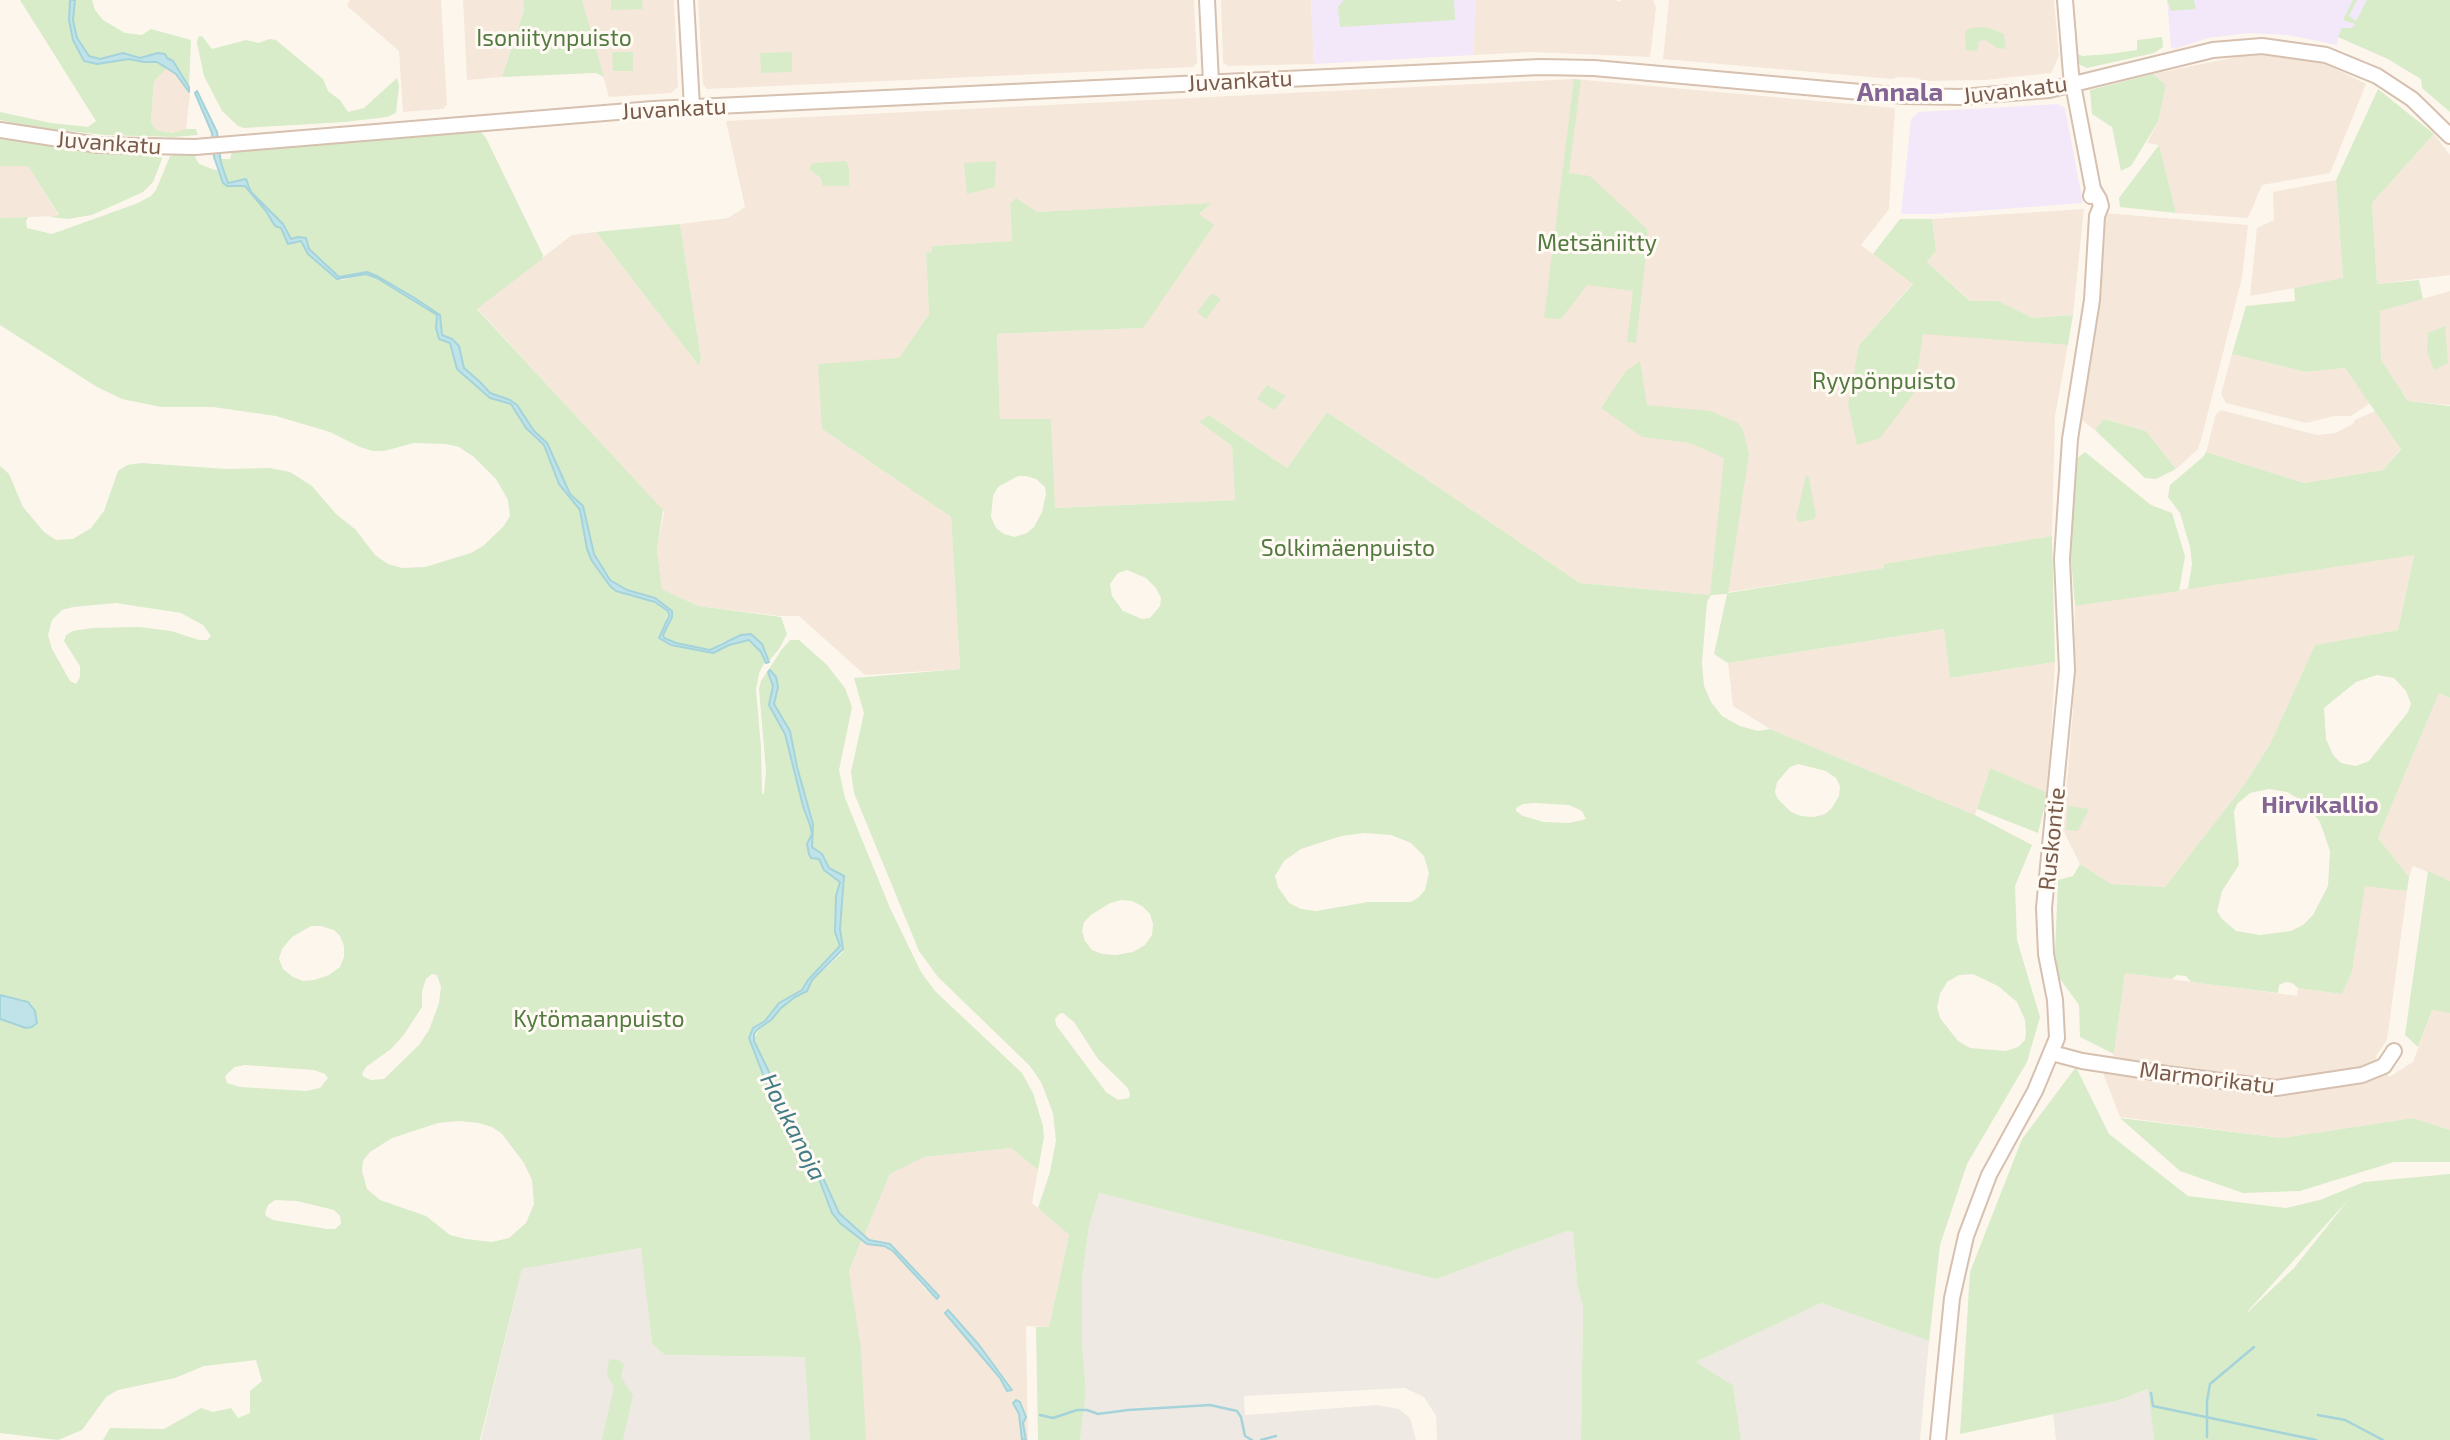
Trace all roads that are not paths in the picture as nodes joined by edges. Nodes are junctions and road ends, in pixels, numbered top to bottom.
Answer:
1 (686, 0) edge
2 (1207, 0) edge
3 (2065, 0) edge
4 (1211, 82) junction
5 (2073, 84) junction
6 (692, 107) junction
7 (0, 130) edge
8 (2450, 136) edge
9 (2394, 1051) dead end
10 (2052, 1054) junction
11 (1938, 1440) edge

1 - 6 main road
2 - 4 main road
3 - 5 main road, Ruskontie
4 - 5 main road, Juvankatu
4 - 6 main road, Juvankatu
5 - 8 main road, Juvankatu
5 - 10 main road, Ruskontie
6 - 7 main road, Juvankatu
9 - 10 main road, Marmorikatu
10 - 11 main road, Ruskontie

